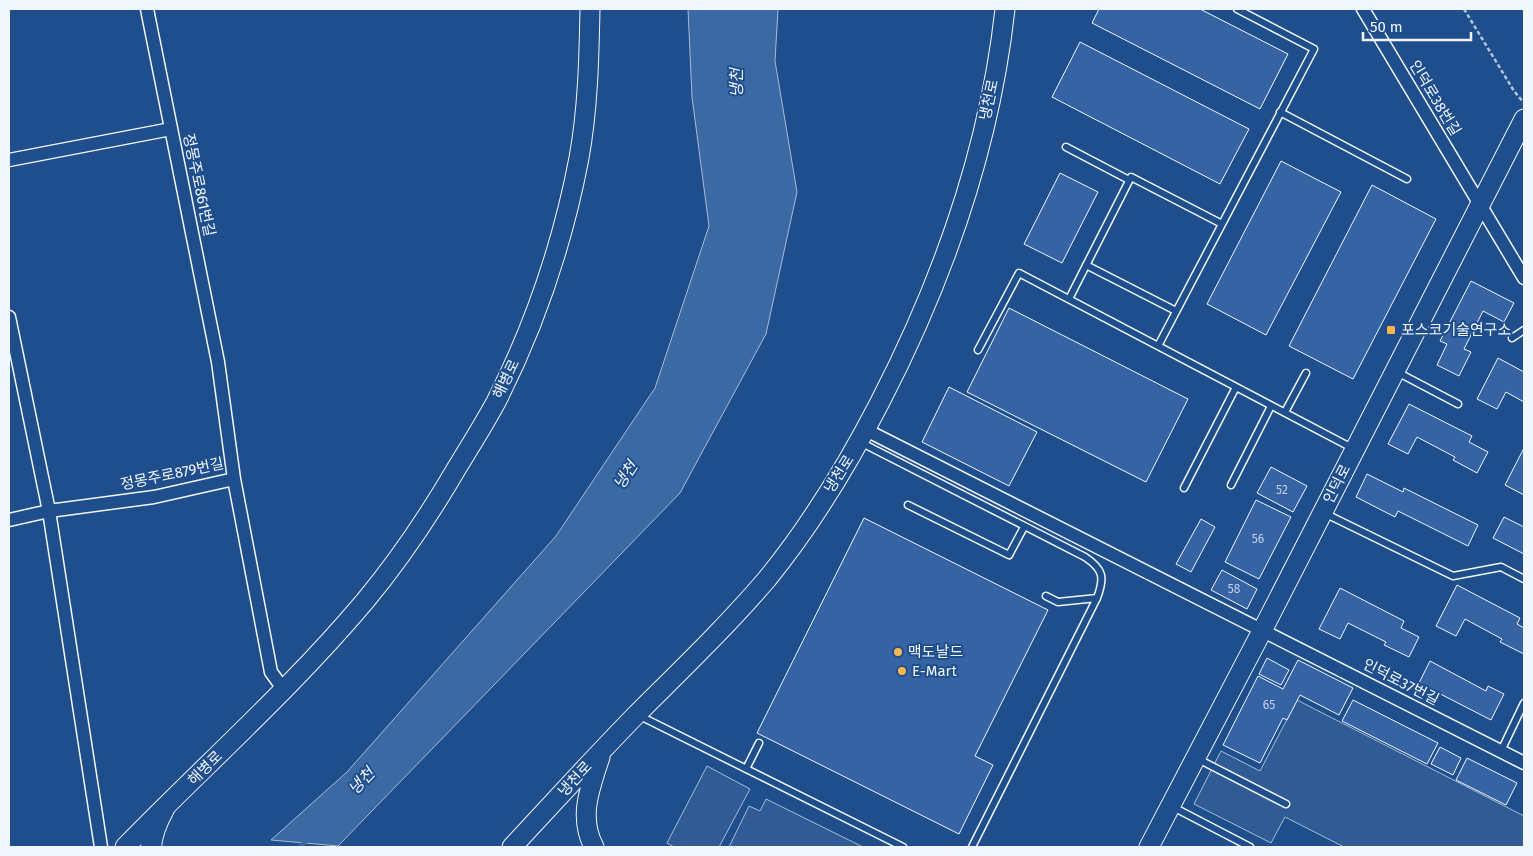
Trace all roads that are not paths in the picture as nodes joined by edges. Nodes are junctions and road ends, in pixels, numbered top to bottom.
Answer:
1 (147, 9) edge
2 (590, 9) edge
3 (1005, 9) edge
4 (1237, 9) edge
5 (1363, 9) edge
6 (1280, 112) junction
7 (1524, 119) edge
8 (171, 130) junction
9 (1066, 147) dead end
10 (9, 160) edge
11 (1407, 179) dead end
12 (1129, 180) junction
13 (1480, 204) junction
14 (1222, 224) junction
15 (1086, 265) junction
16 (1524, 278) edge
17 (1069, 299) junction
18 (1176, 311) junction
19 (9, 317) edge
20 (210, 320) joint
21 (1524, 330) edge
22 (1512, 338) dead end
23 (1158, 346) junction
24 (978, 350) dead end
25 (1395, 371) junction
26 (1306, 373) dead end
27 (1236, 387) junction
28 (1458, 404) dead end
29 (1271, 406) junction
30 (1285, 412) junction
31 (862, 436) junction
32 (1355, 449) junction
33 (234, 479) junction
34 (1231, 486) dead end
35 (1184, 488) dead end
36 (908, 505) dead end
37 (49, 511) junction
38 (1323, 512) junction
39 (9, 520) edge
40 (1024, 527) junction
41 (1524, 579) edge
42 (1046, 596) dead end
43 (1097, 598) junction
44 (1262, 631) junction
45 (284, 690) junction
46 (1524, 703) edge
47 (636, 715) junction
48 (759, 742) dead end
49 (603, 749) junction
50 (1501, 751) junction
51 (1196, 758) junction
52 (1524, 763) edge
53 (746, 768) junction
54 (1286, 804) dead end
55 (1171, 805) junction
56 (164, 809) junction
57 (101, 847) edge
58 (125, 847) edge
59 (151, 847) edge
60 (512, 847) edge
61 (594, 847) edge
62 (903, 847) edge
63 (972, 847) edge
64 (1149, 847) edge
65 (1250, 847) edge

1 - 8 street
2 - 45 street, 해병로
3 - 31 street, 냉천로
4 - 6 lane
5 - 13 street, 인덕로38번길
6 - 11 lane
6 - 14 lane
7 - 13 street, 인덕로
8 - 10 street, 정몽주로861번길
8 - 20 street, 정몽주로861번길
9 - 12 lane
12 - 14 lane
12 - 15 lane
13 - 16 street
13 - 25 street, 인덕로
14 - 18 lane
15 - 17 lane
15 - 18 lane
17 - 23 lane
17 - 24 lane
18 - 23 lane
19 - 37 street
20 - 33 street, 정몽주로879번길
21 - 22 lane
23 - 27 lane
25 - 28 lane
25 - 32 street, 인덕로
26 - 30 lane
27 - 29 lane
27 - 35 lane
29 - 30 lane
29 - 34 lane
30 - 32 lane
31 - 40 lane
31 - 44 street, 인덕로37번길
31 - 47 street, 냉천로
32 - 38 street, 인덕로
33 - 37 street, 정몽주로879번길
33 - 45 street
36 - 40 lane
37 - 39 street, 정몽주로879번길
37 - 57 street
38 - 41 lane
38 - 44 street, 인덕로
40 - 43 lane
42 - 43 lane
43 - 63 lane
44 - 50 street, 인덕로37번길
44 - 51 street, 인덕로
45 - 56 street, 해병로
46 - 50 lane
47 - 49 street, 냉천로
47 - 53 lane
48 - 53 lane
49 - 60 street, 냉천로
49 - 61 street
50 - 52 street, 인덕로37번길
51 - 54 lane
51 - 55 street, 인덕로
53 - 62 lane
55 - 64 street, 인덕로
55 - 65 lane
56 - 58 street, 해병로
56 - 59 main road

